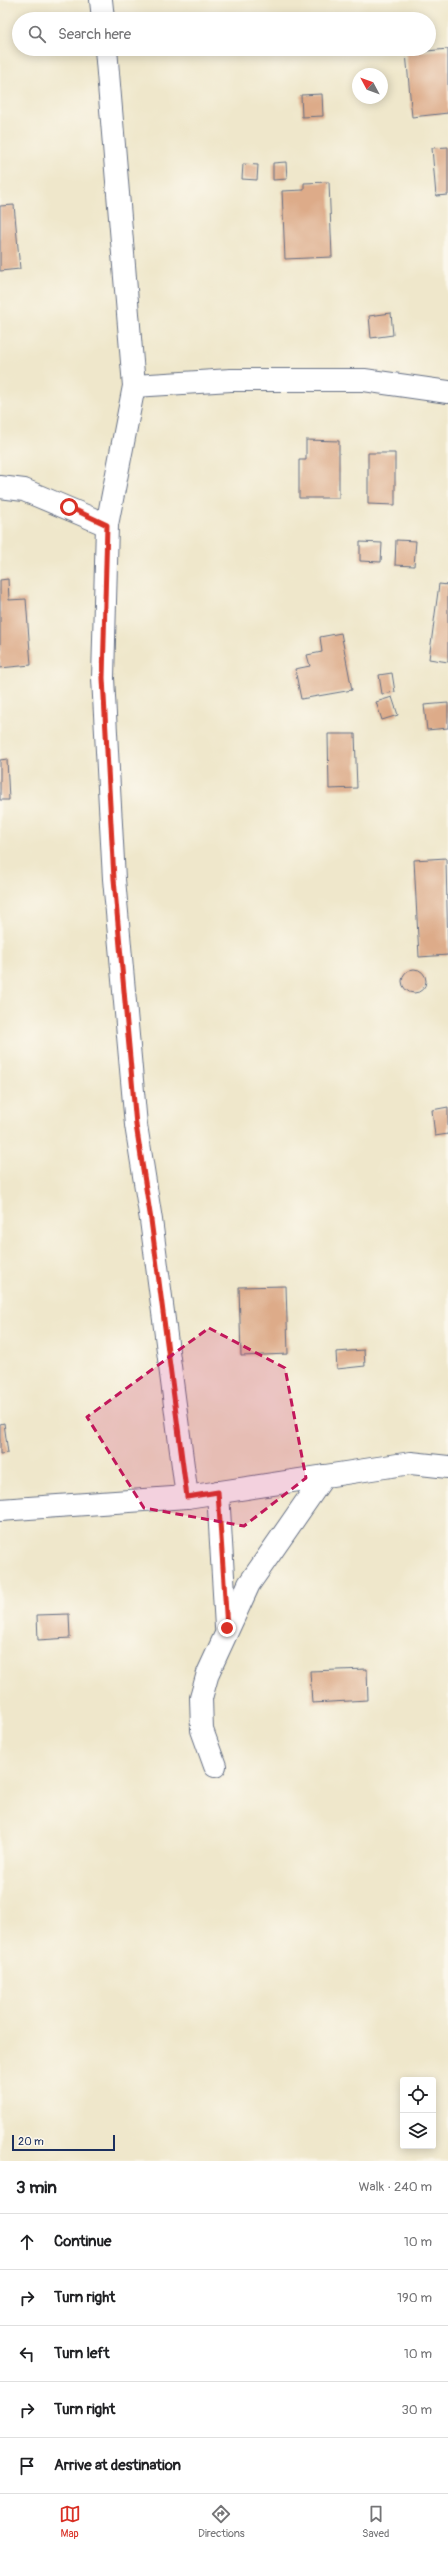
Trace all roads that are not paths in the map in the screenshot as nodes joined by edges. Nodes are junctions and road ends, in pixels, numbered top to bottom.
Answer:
1 (101, 0) edge
2 (102, 12) edge
3 (107, 56) edge
4 (134, 386) junction
5 (448, 392) edge
6 (0, 487) edge
7 (107, 525) junction
8 (448, 1467) edge
9 (324, 1476) junction
10 (218, 1492) junction
11 (187, 1497) junction
12 (0, 1510) edge
13 (227, 1628) junction
14 (215, 1766) dead end

1 - 2 street
3 - 4 street
4 - 5 street
4 - 7 street
6 - 7 street
7 - 11 street
8 - 9 street
9 - 10 street
9 - 13 street
10 - 11 street
10 - 13 street
11 - 12 street
13 - 14 street

